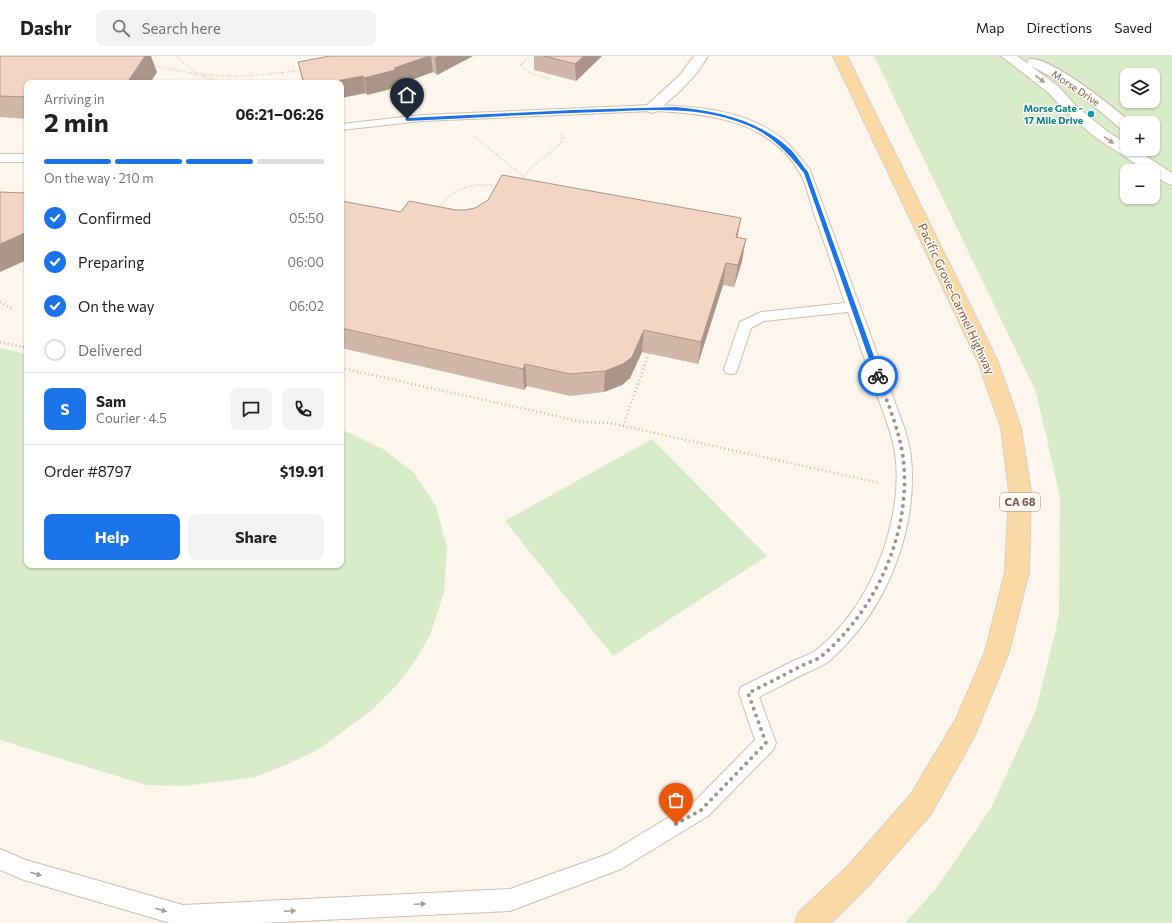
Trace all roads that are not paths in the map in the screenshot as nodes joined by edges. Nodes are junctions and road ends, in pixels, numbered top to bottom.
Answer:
1 (701, 56) edge
2 (840, 56) edge
3 (1008, 56) edge
4 (1021, 56) edge
5 (652, 108) junction
6 (1120, 121) edge
7 (344, 127) edge
8 (1154, 156) edge
9 (0, 158) edge
10 (24, 158) edge
11 (1172, 173) edge
12 (1172, 180) edge
13 (853, 307) junction
14 (731, 369) dead end
15 (0, 859) edge
16 (810, 923) edge

1 - 5 street
2 - 16 main road, Pacific Grove-Carmel Highway / CA 68
3 -> 12 street, Morse Drive
4 - 6 street, Morse Drive
5 - 7 lane
5 - 13 lane
8 - 11 street
9 - 10 lane
13 - 14 lane
15 -> 13 lane

